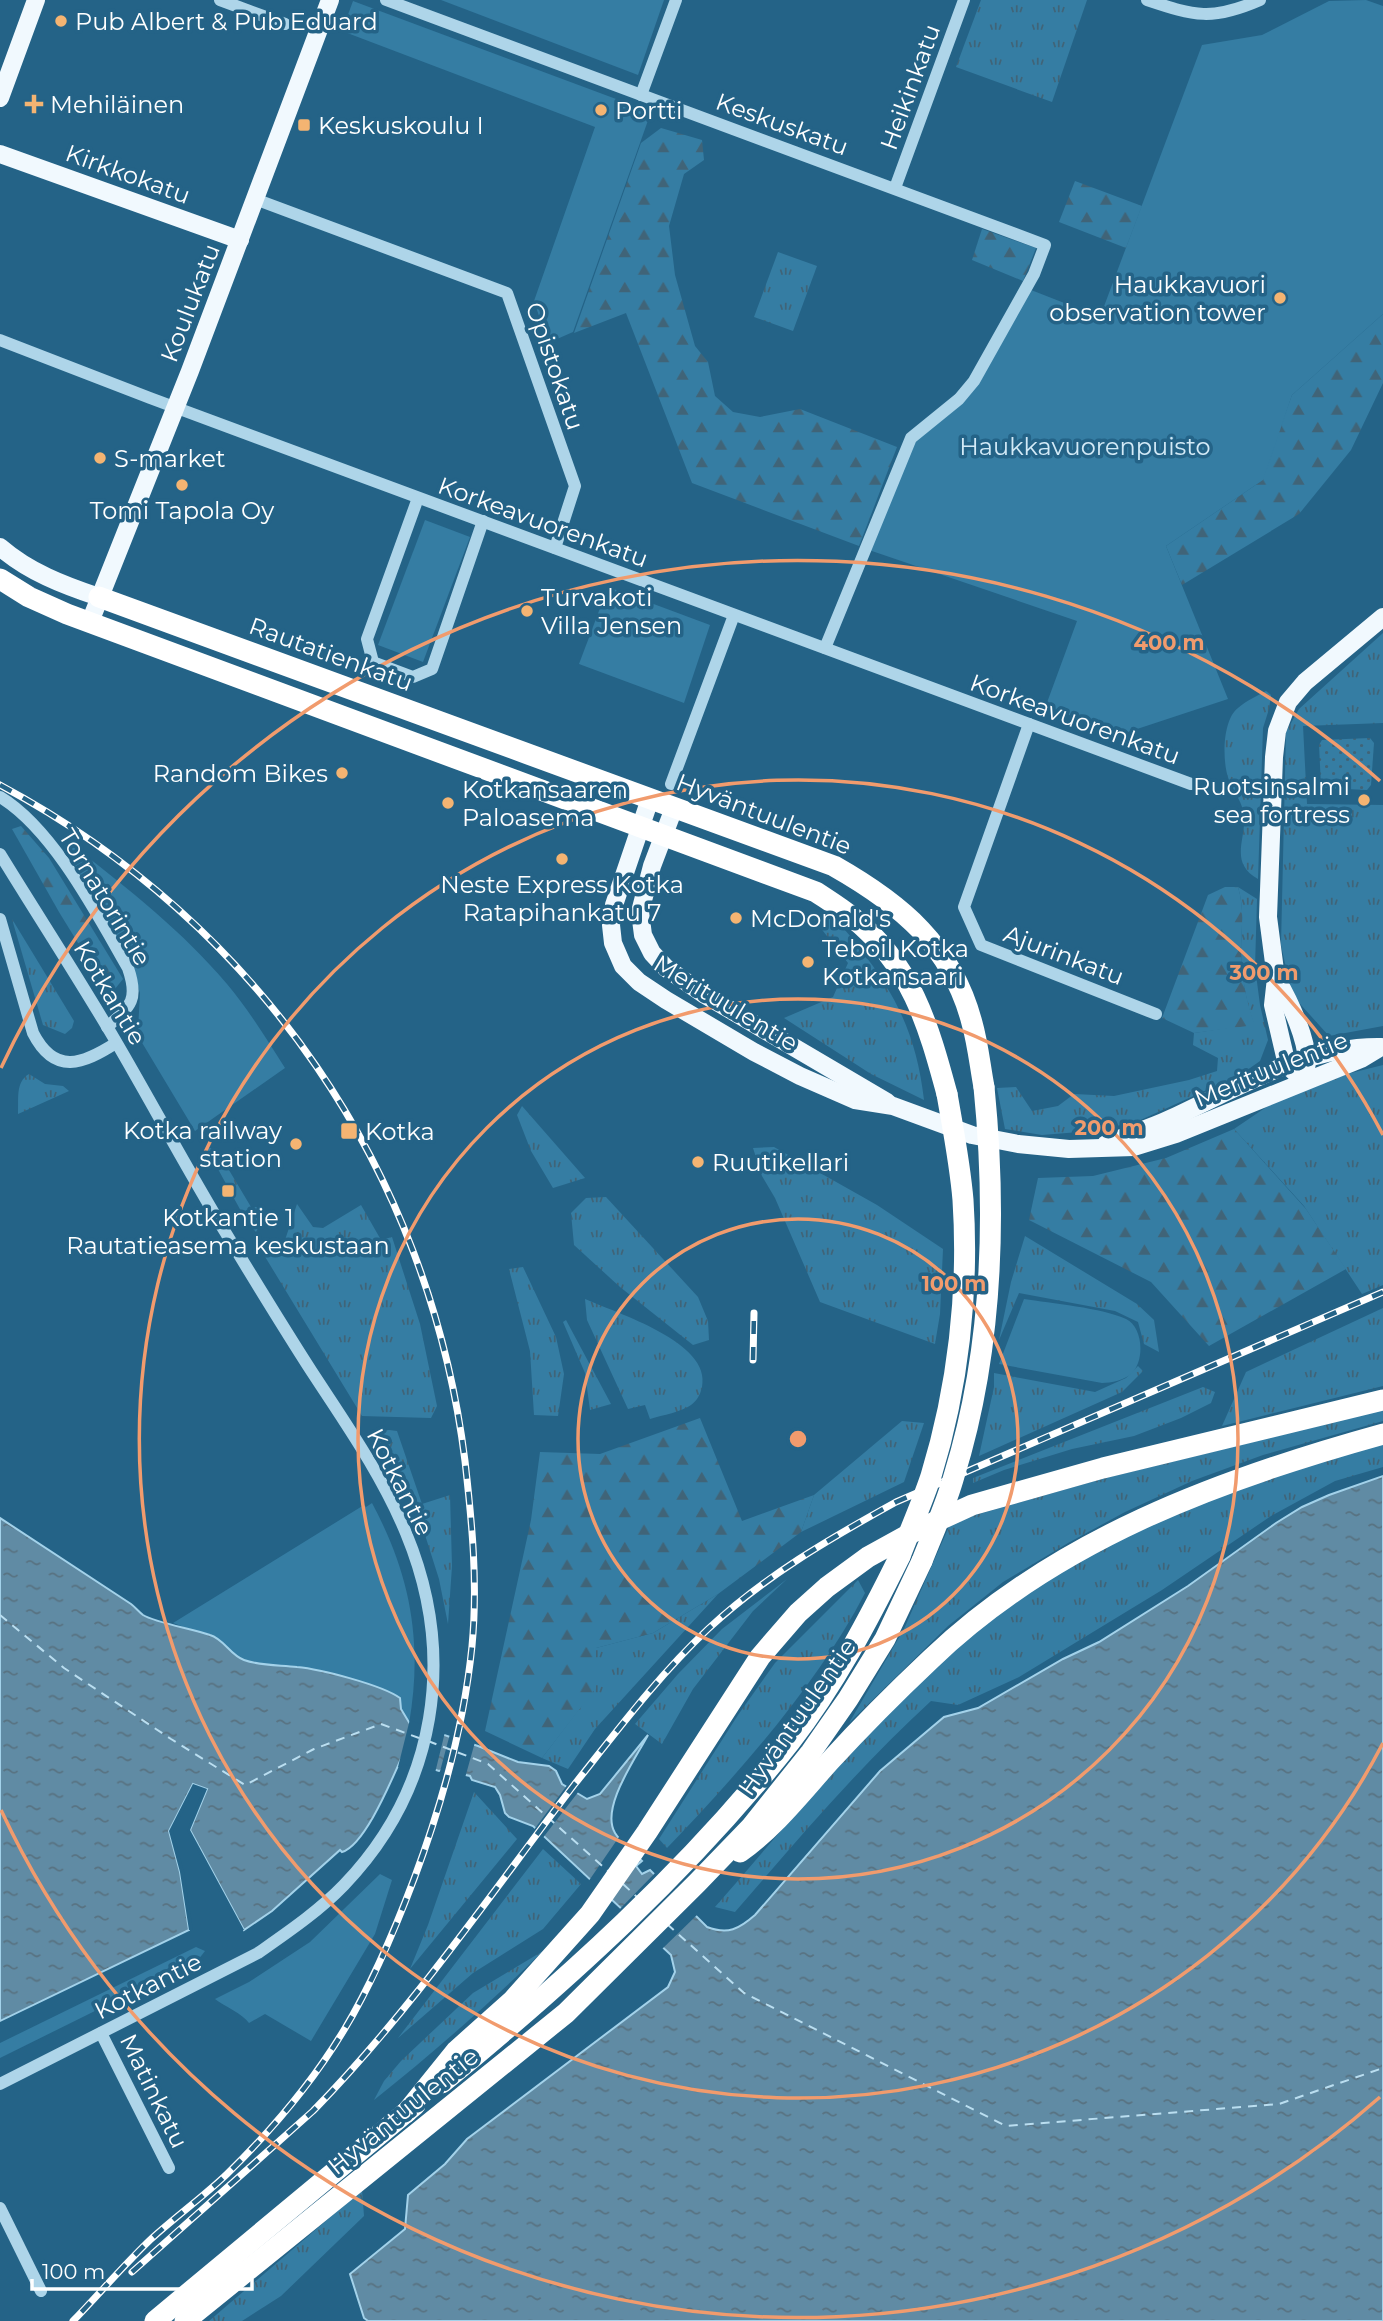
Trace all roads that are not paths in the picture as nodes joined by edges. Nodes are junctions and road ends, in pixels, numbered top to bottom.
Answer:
1 (36, 0) edge
2 (220, 0) edge
3 (330, 0) edge
4 (386, 0) edge
5 (676, 0) edge
6 (964, 0) edge
7 (1147, 0) edge
8 (1260, 0) edge
9 (285, 24) dead end
10 (641, 95) junction
11 (0, 98) edge
12 (0, 154) edge
13 (895, 188) junction
14 (255, 199) junction
15 (240, 240) junction
16 (0, 340) edge
17 (175, 407) junction
18 (418, 498) junction
19 (483, 522) junction
20 (0, 547) edge
21 (555, 548) junction
22 (0, 579) edge
23 (99, 597) junction
24 (734, 615) junction
25 (1383, 617) edge
26 (90, 622) junction
27 (825, 649) junction
28 (1029, 724) junction
29 (671, 784) dead end
30 (1191, 784) dead end
31 (0, 797) edge
32 (650, 799) junction
33 (674, 808) junction
34 (640, 825) junction
35 (664, 834) junction
36 (0, 854) edge
37 (0, 919) edge
38 (1276, 978) junction
39 (1156, 1014) dead end
40 (107, 1027) junction
41 (116, 1043) junction
42 (1382, 1047) edge
43 (1308, 1059) junction
44 (1287, 1065) junction
45 (1304, 1081) junction
46 (893, 1106) junction
47 (1096, 1148) junction
48 (1383, 1400) edge
49 (1383, 1434) edge
50 (697, 1883) junction
51 (101, 2033) junction
52 (0, 2084) edge
53 (406, 2113) junction
54 (169, 2168) dead end
55 (0, 2208) edge
56 (41, 2291) dead end
57 (155, 2321) edge
58 (185, 2321) edge

1 - 11 main road
2 - 9 street
3 - 14 main road, Koulukatu
4 - 10 street, Keskuskatu
5 - 10 street
6 - 13 street, Heikinkatu
7 - 8 street
10 - 13 street, Keskuskatu
12 - 15 main road, Kirkkokatu
13 - 27 street, Keskuskatu
14 - 15 main road, Koulukatu
14 - 21 street, Opistokatu
15 - 17 main road, Koulukatu
16 - 17 street, Korkeavuorenkatu
17 - 18 street, Korkeavuorenkatu
17 - 23 main road, Koulukatu
18 - 19 street, Korkeavuorenkatu
18 - 19 street
19 - 21 street, Korkeavuorenkatu
20 - 23 main road, Rautatienkatu
21 - 24 street, Korkeavuorenkatu
22 - 26 highway
23 - 26 main road, Koulukatu
23 - 32 highway, Rautatienkatu
24 - 27 street, Korkeavuorenkatu
24 - 29 street
25 - 38 main road
26 - 34 highway
27 - 28 street, Korkeavuorenkatu
28 - 30 street, Korkeavuorenkatu
28 - 39 street, Ajurinkatu
31 - 40 street, Tornatorintie
32 - 33 highway, Hyväntuulentie
32 - 34 main road, Merituulentie
33 - 35 main road, Merituulentie
33 - 50 highway, Hyväntuulentie, bridge
34 - 35 highway, Hyväntuulentie
34 - 46 main road, Merituulentie
35 - 46 main road, Merituulentie
35 - 53 highway, Hyväntuulentie, bridge
36 - 40 street, Kotkantie
37 - 41 street
38 - 43 main road
38 - 44 main road
40 - 41 street, Kotkantie
41 - 51 street, Kotkantie
42 - 43 main road, Merituulentie
42 - 45 main road, Merituulentie
43 - 44 main road, Merituulentie
43 - 45 main road
44 - 45 main road
44 - 47 main road, Merituulentie
45 - 47 main road, Merituulentie
46 - 47 main road, Merituulentie
48 - 53 highway
49 - 50 highway
50 - 58 highway, Hyväntuulentie
51 - 52 street, Kotkantie
51 - 54 street, Matinkatu
53 - 57 highway, Hyväntuulentie
55 - 56 street

